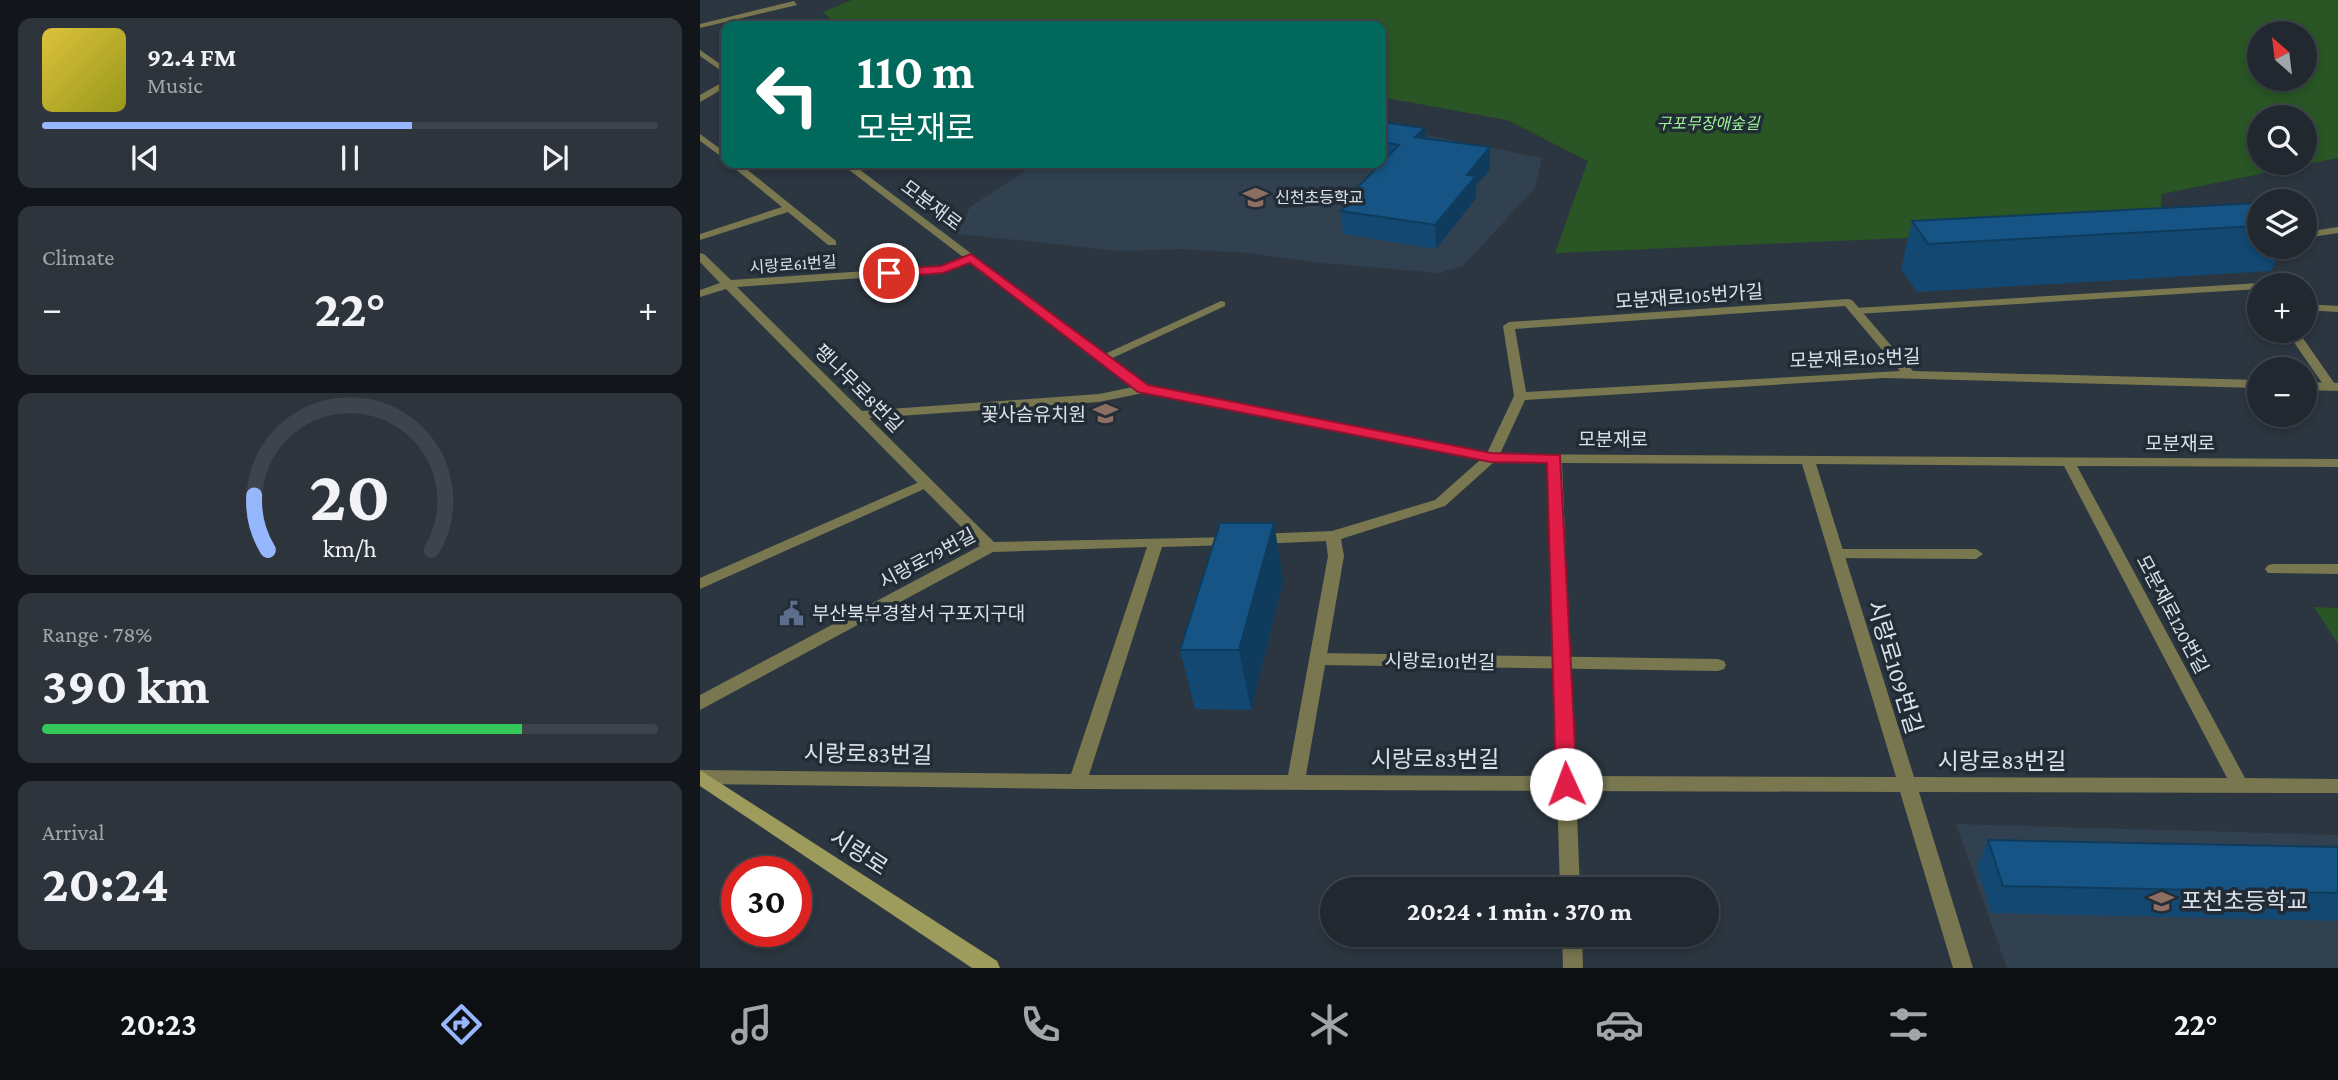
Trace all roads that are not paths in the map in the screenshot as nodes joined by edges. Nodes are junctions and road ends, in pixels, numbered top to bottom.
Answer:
1 (794, 3) dead end
2 (728, 21) edge
3 (721, 22) edge
4 (700, 26) edge
5 (700, 53) edge
6 (721, 68) edge
7 (721, 87) edge
8 (700, 99) edge
9 (700, 136) edge
10 (721, 153) edge
11 (739, 168) edge
12 (852, 168) edge
13 (790, 208) junction
14 (2338, 230) edge
15 (2317, 233) edge
16 (700, 237) edge
17 (832, 243) dead end
18 (700, 256) edge
19 (971, 258) junction
20 (728, 284) junction
21 (2247, 287) edge
22 (700, 294) edge
23 (1221, 304) dead end
24 (2317, 308) edge
25 (2338, 309) edge
26 (1856, 311) junction
27 (2301, 343) edge
28 (1102, 358) junction
29 (1909, 374) junction
30 (2247, 384) edge
31 (2334, 387) edge
32 (1143, 389) junction
33 (1520, 396) junction
34 (858, 415) junction
35 (1491, 458) junction
36 (1555, 458) junction
37 (1808, 460) junction
38 (2068, 461) junction
39 (2338, 463) edge
40 (926, 483) junction
41 (1333, 536) junction
42 (1156, 544) junction
43 (990, 547) junction
44 (1837, 554) junction
45 (1976, 554) dead end
46 (2273, 569) dead end
47 (2338, 569) edge
48 (700, 584) edge
49 (1318, 659) junction
50 (1562, 663) junction
51 (1718, 665) dead end
52 (700, 703) edge
53 (700, 777) edge
54 (1078, 782) junction
55 (1296, 783) junction
56 (1566, 784) junction
57 (1907, 785) junction
58 (2240, 786) junction
59 (2338, 786) edge
60 (1570, 877) edge
61 (1572, 947) edge
62 (990, 968) edge
63 (1573, 968) edge
64 (1963, 968) edge

1 - 2 street
3 - 4 street
5 - 6 street
7 - 8 street
9 - 10 street
11 - 13 street
12 - 19 street, 모분재로
13 - 16 street
13 - 17 street
14 - 15 street
18 - 20 street, 팽나무로8번길
19 - 20 street, 시랑로61번길
19 - 28 street, 모분재로
20 - 22 street, 시랑로61번길
20 - 34 street, 팽나무로8번길
21 - 26 street
23 - 28 street
24 - 25 street
26 - 29 street
26 - 33 street, 모분재로105번가길
27 - 31 street
28 - 32 street, 모분재로
29 - 30 street, 모분재로105번길
29 - 33 street, 모분재로105번길
32 - 34 street
32 - 35 street, 모분재로
33 - 35 street
34 - 40 street, 팽나무로8번길
35 - 36 street, 모분재로
35 - 41 street, 시랑로79번길
36 - 37 street, 모분재로
36 - 50 street
37 - 38 street, 모분재로
37 - 44 street, 시랑로109번길
38 - 39 street, 모분재로
38 - 58 street, 모분재로120번길
40 - 43 street, 팽나무로8번길
40 - 48 street
41 - 42 street, 시랑로79번길
41 - 49 street
42 - 43 street, 시랑로79번길
42 - 54 street
43 - 52 street, 시랑로79번길
44 - 45 street
44 - 57 street, 시랑로109번길
46 - 47 street
49 - 50 street, 시랑로101번길
49 - 55 street
50 - 51 street, 시랑로101번길
50 - 56 street
53 - 54 street, 시랑로83번길
53 - 62 main road, 시랑로
54 - 55 street, 시랑로83번길
55 - 56 street, 시랑로83번길
56 - 57 street, 시랑로83번길
56 - 60 street
57 - 58 street, 시랑로83번길
57 - 64 street, 시랑로109번길
58 - 59 street, 시랑로83번길
61 - 63 street

